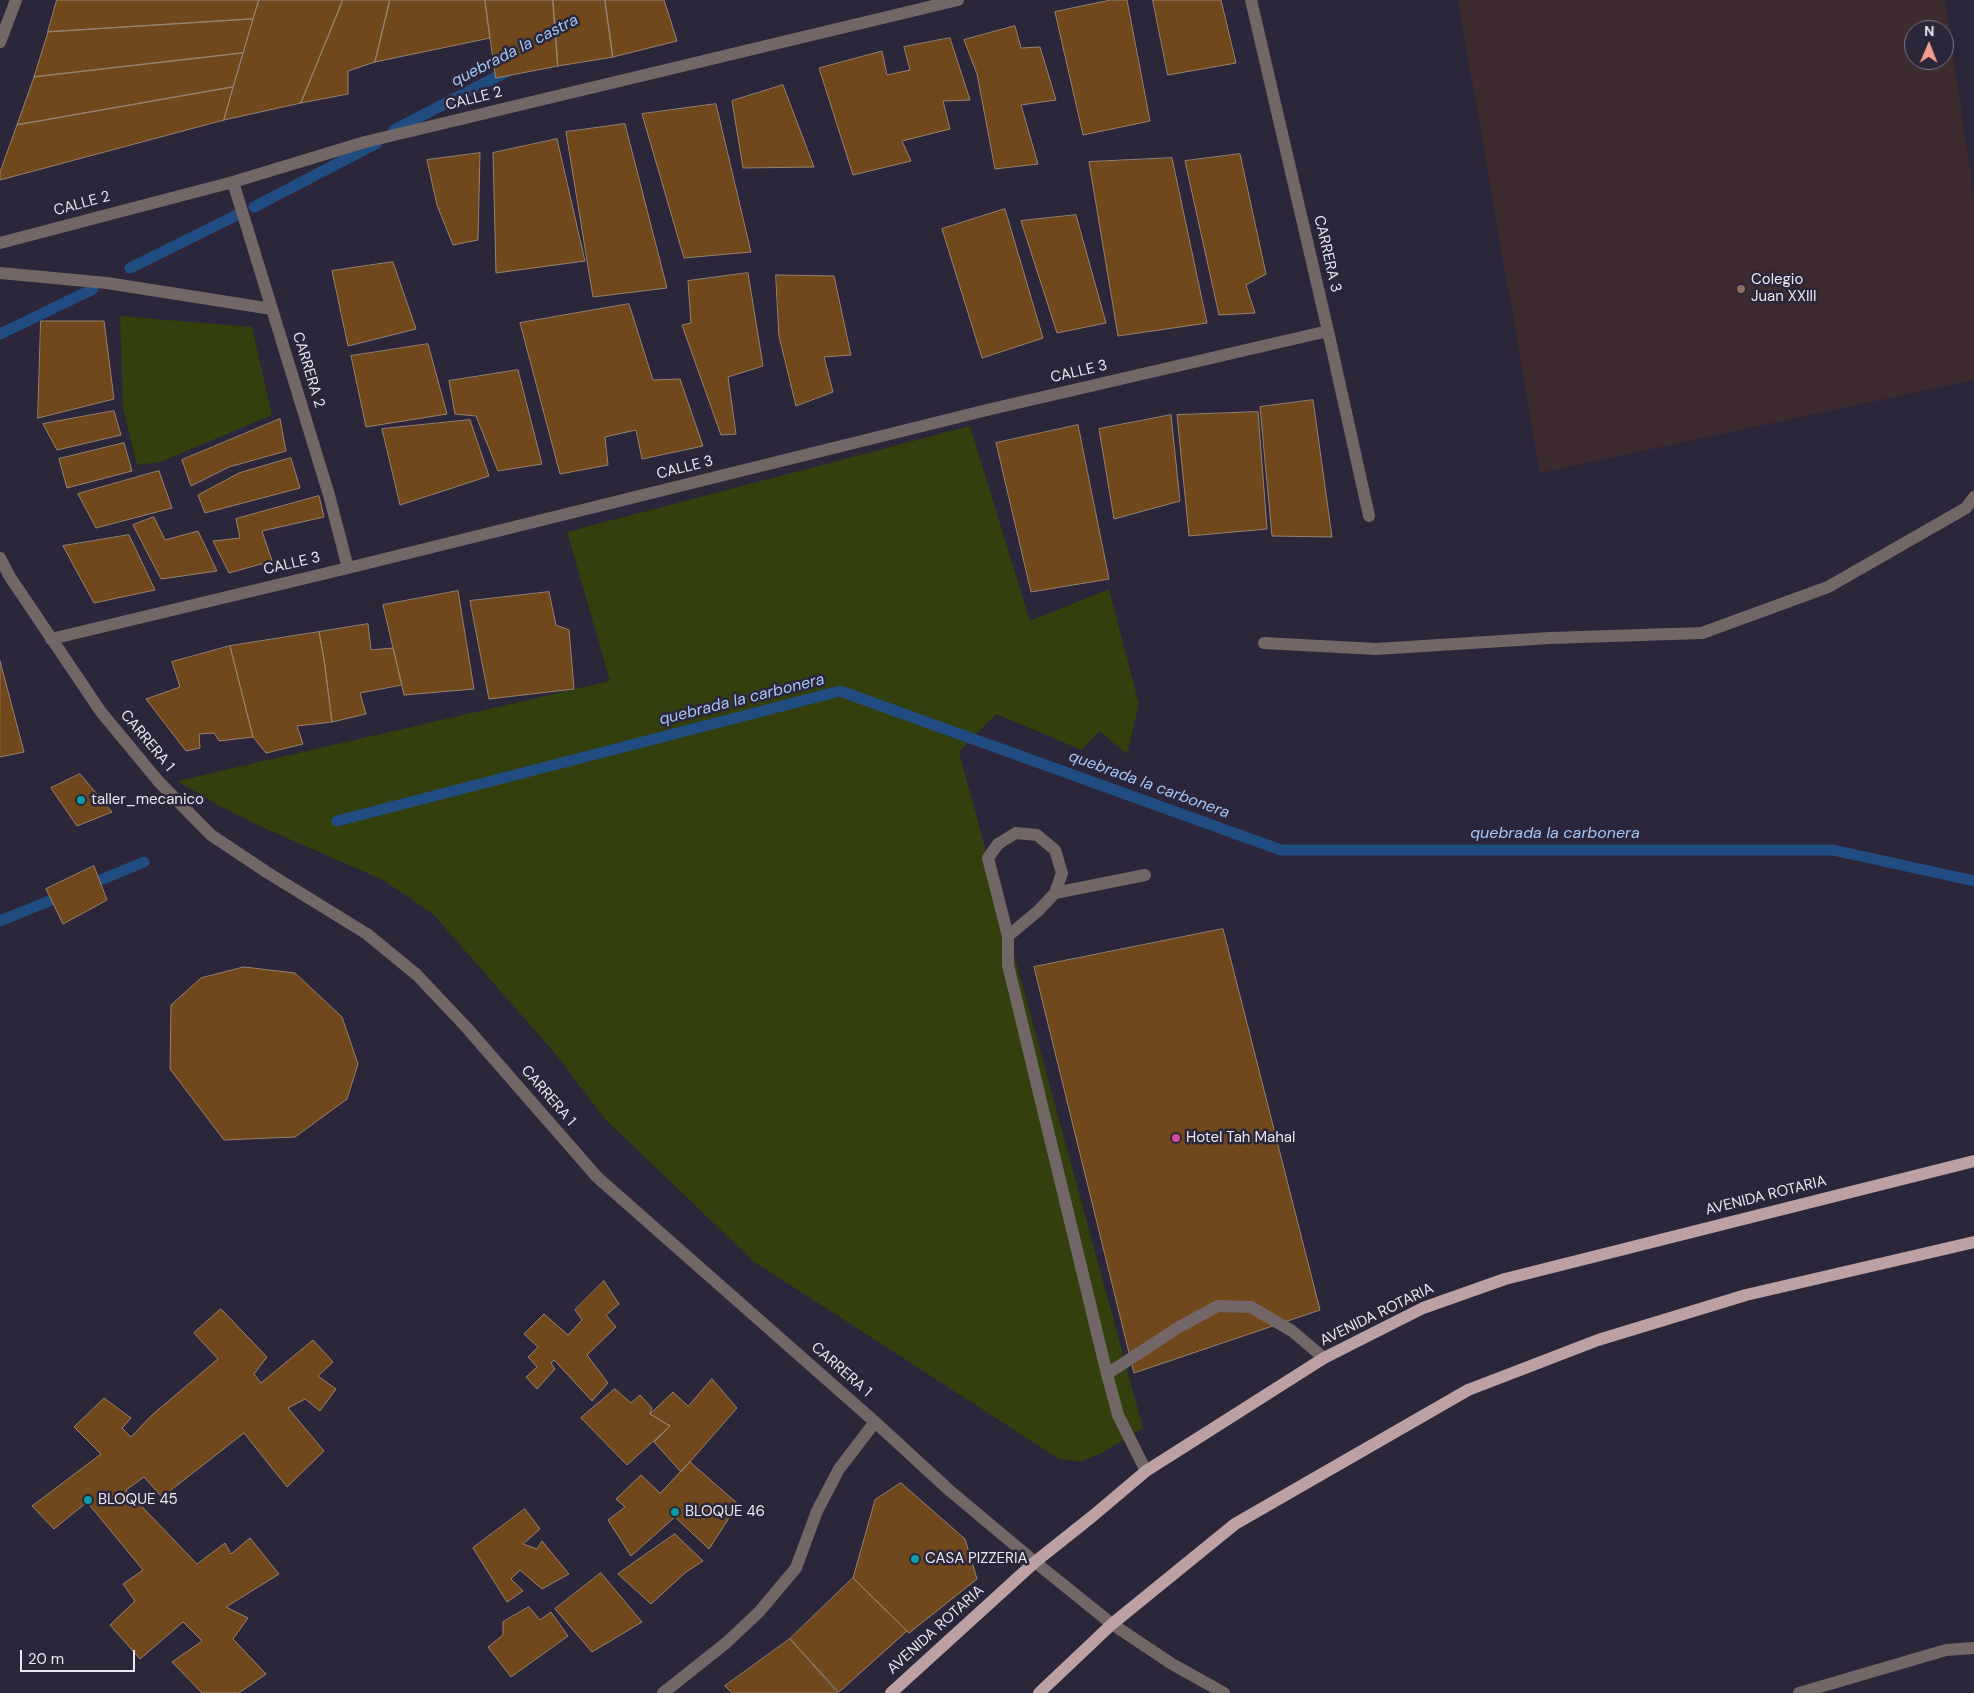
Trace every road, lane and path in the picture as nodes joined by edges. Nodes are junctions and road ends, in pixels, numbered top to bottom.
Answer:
1 (16, 0) edge
2 (958, 0) edge
3 (1251, 0) edge
4 (0, 42) edge
5 (233, 182) junction
6 (0, 243) edge
7 (0, 273) edge
8 (272, 309) junction
9 (1328, 331) junction
10 (1974, 497) edge
11 (1369, 516) dead end
12 (1, 561) edge
13 (348, 568) junction
14 (51, 639) junction
15 (1264, 643) dead end
16 (1145, 875) dead end
17 (1055, 893) junction
18 (1008, 936) junction
19 (1974, 1161) edge
20 (1974, 1242) edge
21 (1324, 1358) junction
22 (1107, 1374) junction
23 (875, 1422) junction
24 (1146, 1471) junction
25 (1035, 1562) junction
26 (1112, 1624) junction
27 (1974, 1648) edge
28 (664, 1693) edge
29 (892, 1693) edge
30 (1039, 1693) edge
31 (1224, 1693) edge
32 (1799, 1693) edge

1 - 4 street
2 - 5 street, CALLE 2
3 - 9 street, CARRERA 3
5 - 6 street, CALLE 2
5 - 8 street, CARRERA 2
7 - 8 street
8 - 13 street, CARRERA 2
9 - 11 street, CARRERA 3
9 - 13 street, CALLE 3
10 - 15 street
12 - 14 street, CARRERA 1
13 - 14 street, CALLE 3
14 - 23 street, CARRERA 1
16 - 17 street
17 - 18 street
17 - 18 street
18 - 22 street
19 - 21 main road, AVENIDA ROTARIA
20 - 26 main road
21 - 22 street
21 - 24 main road, AVENIDA ROTARIA
22 - 24 street
23 - 25 street, CARRERA 1
23 - 28 street
24 - 25 main road, AVENIDA ROTARIA
25 - 26 street, CARRERA 1
25 - 29 main road, AVENIDA ROTARIA
26 - 30 main road
26 - 31 street, CARRERA 1
27 - 32 street

